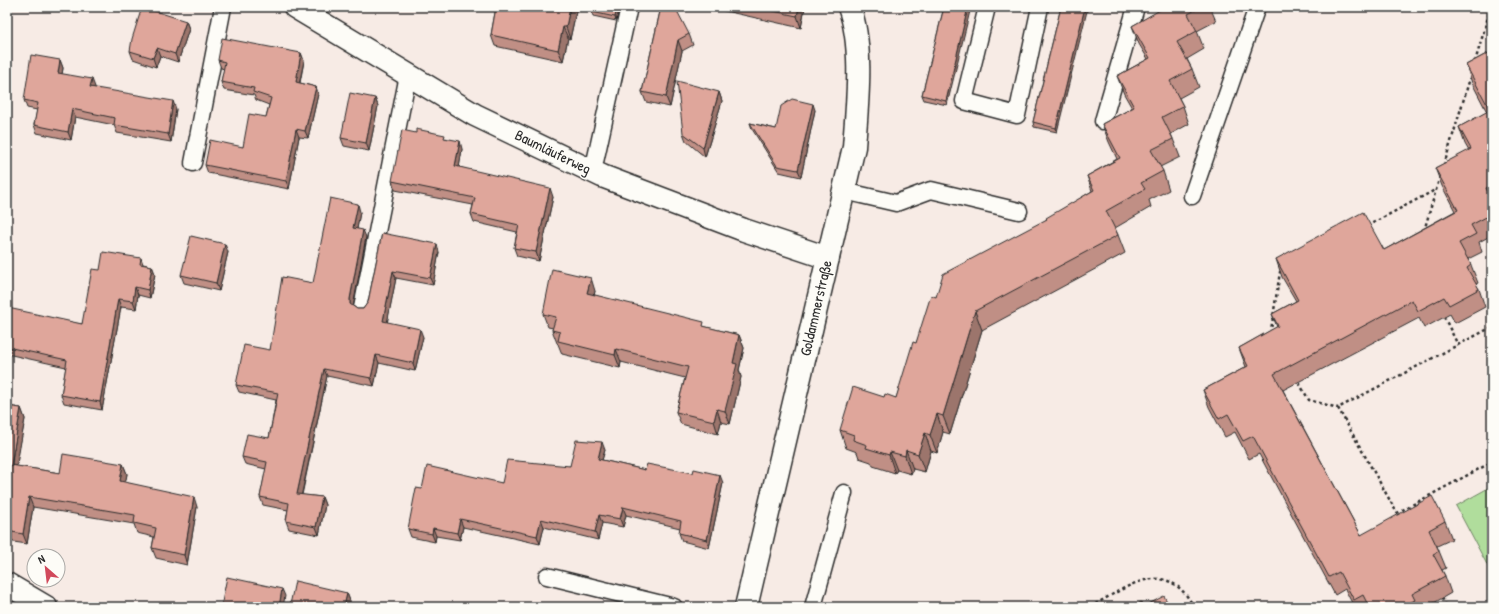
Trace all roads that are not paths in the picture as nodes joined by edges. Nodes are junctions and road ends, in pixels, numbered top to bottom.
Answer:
1 (223, 7) edge
2 (629, 7) edge
3 (849, 7) edge
4 (987, 7) edge
5 (1040, 7) edge
6 (1136, 7) edge
7 (1257, 7) edge
8 (304, 9) edge
9 (408, 75) junction
10 (1103, 121) dead end
11 (193, 163) dead end
12 (593, 171) junction
13 (844, 191) junction
14 (1192, 196) dead end
15 (1019, 211) dead end
16 (828, 258) junction
17 (362, 308) edge
18 (844, 493) dead end
19 (547, 576) dead end
20 (7, 584) edge
21 (46, 607) edge
22 (674, 607) edge
23 (746, 607) edge
24 (813, 607) edge

1 - 11 lane
2 - 12 lane
3 - 13 street, Goldammerstraße
4 - 5 lane
6 - 10 lane
7 - 14 lane
8 - 9 street, Baumläuferweg
9 - 12 street, Baumläuferweg
9 - 17 lane
12 - 16 street, Baumläuferweg
13 - 15 lane
13 - 16 street, Goldammerstraße
16 - 23 street, Goldammerstraße
18 - 24 lane
19 - 22 lane
20 - 21 street

